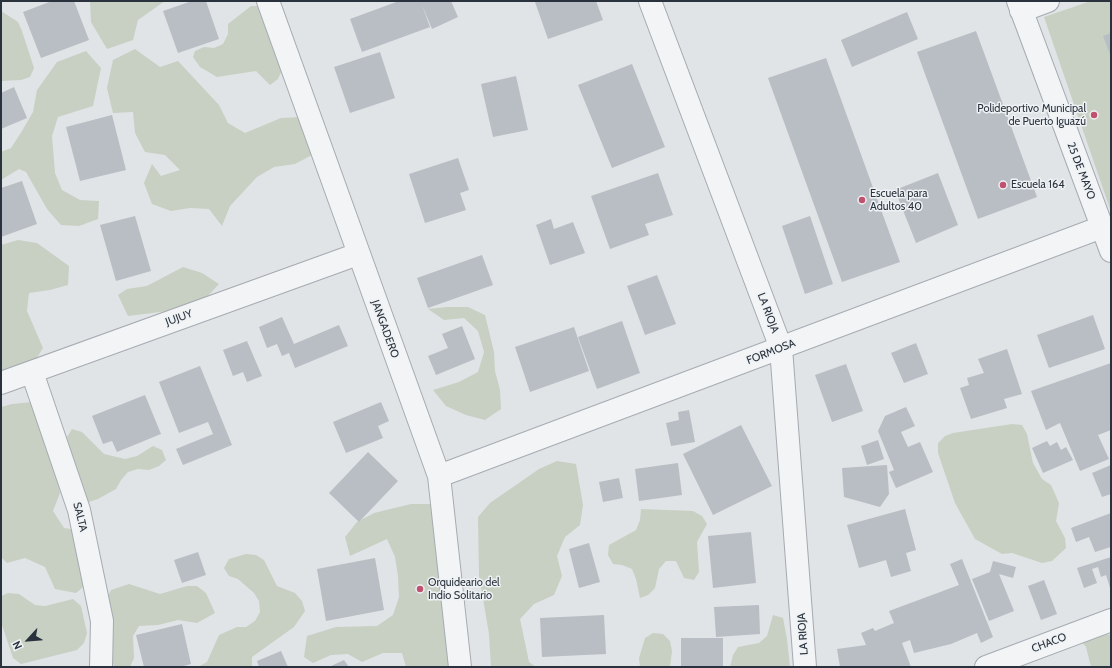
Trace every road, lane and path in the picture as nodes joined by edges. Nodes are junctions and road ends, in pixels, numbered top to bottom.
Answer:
1 (268, 1) edge
2 (650, 1) edge
3 (1048, 1) edge
4 (1020, 6) edge
5 (1102, 227) junction
6 (1111, 251) edge
7 (358, 254) junction
8 (781, 348) junction
9 (32, 372) junction
10 (1, 383) edge
11 (439, 476) junction
12 (1111, 620) edge
13 (101, 667) edge
14 (460, 667) edge
15 (805, 667) edge
16 (986, 667) edge

1 - 7 street, JANGADERO
2 - 8 street, LA RIOJA
3 - 4 street
4 - 5 street, 25 DE MAYO
5 - 6 street, 25 DE MAYO
5 - 8 street, FORMOSA
7 - 9 street, JUJUY
7 - 11 street, JANGADERO
8 - 11 street, FORMOSA
8 - 15 street, LA RIOJA
9 - 10 street, JUJUY
9 - 13 street, SALTA
11 - 14 street, JANGADERO
12 - 16 street, CHACO

